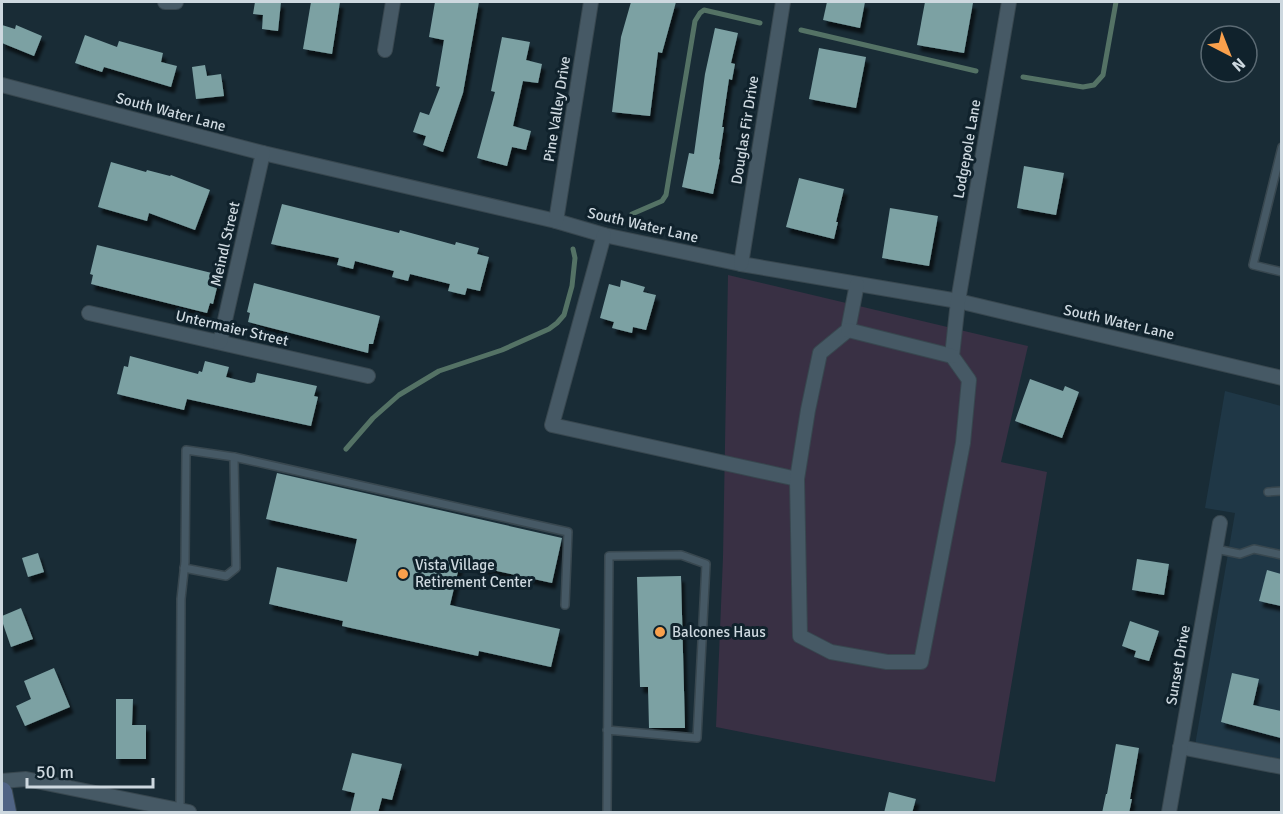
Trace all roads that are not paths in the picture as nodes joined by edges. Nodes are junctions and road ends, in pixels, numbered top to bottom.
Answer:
1 (165, 2) edge
2 (176, 2) edge
3 (393, 2) edge
4 (591, 2) edge
5 (783, 2) edge
6 (1009, 2) edge
7 (385, 50) dead end
8 (2, 85) edge
9 (1281, 147) edge
10 (263, 153) junction
11 (556, 221) junction
12 (604, 235) junction
13 (741, 264) junction
14 (1281, 272) edge
15 (857, 284) junction
16 (958, 301) junction
17 (90, 313) dead end
18 (848, 330) junction
19 (220, 342) junction
20 (952, 356) junction
21 (368, 376) dead end
22 (1281, 378) edge
23 (234, 457) junction
24 (797, 479) junction
25 (1281, 491) edge
26 (1268, 492) dead end
27 (1220, 524) dead end
28 (1216, 549) junction
29 (1281, 555) edge
30 (184, 568) junction
31 (565, 604) dead end
32 (607, 730) junction
33 (1180, 747) junction
34 (1281, 767) edge
35 (2, 781) edge
36 (2, 792) edge
37 (166, 810) edge
38 (184, 812) edge
39 (6, 813) edge
40 (607, 813) edge
41 (1169, 813) edge

1 - 2 street
3 - 7 street
4 - 11 street, Pine Valley Drive
5 - 13 street, Douglas Fir Drive
6 - 16 street, Lodgepole Lane
8 - 10 street, South Water Lane
9 - 14 lane
10 - 11 street, South Water Lane
10 - 19 street, Meindl Street
11 - 12 street, South Water Lane
12 - 13 street, South Water Lane
12 - 24 street
13 - 15 street, South Water Lane
15 - 16 street, South Water Lane
15 - 18 street
16 - 20 street, Lodgepole Lane
16 - 22 street, South Water Lane
17 - 19 street, Untermaier Street
18 - 20 street
18 - 24 street
19 - 21 street, Untermaier Street
20 - 24 street
23 - 30 lane
23 - 30 lane
23 - 31 lane
25 - 26 lane
27 - 28 street, Sunset Drive
28 - 29 lane
28 - 33 street, Sunset Drive
30 - 38 lane
32 - 32 lane
32 - 40 lane
33 - 34 street
33 - 41 street, Sunset Drive
35 - 37 street
36 - 39 street
37 - 38 street

